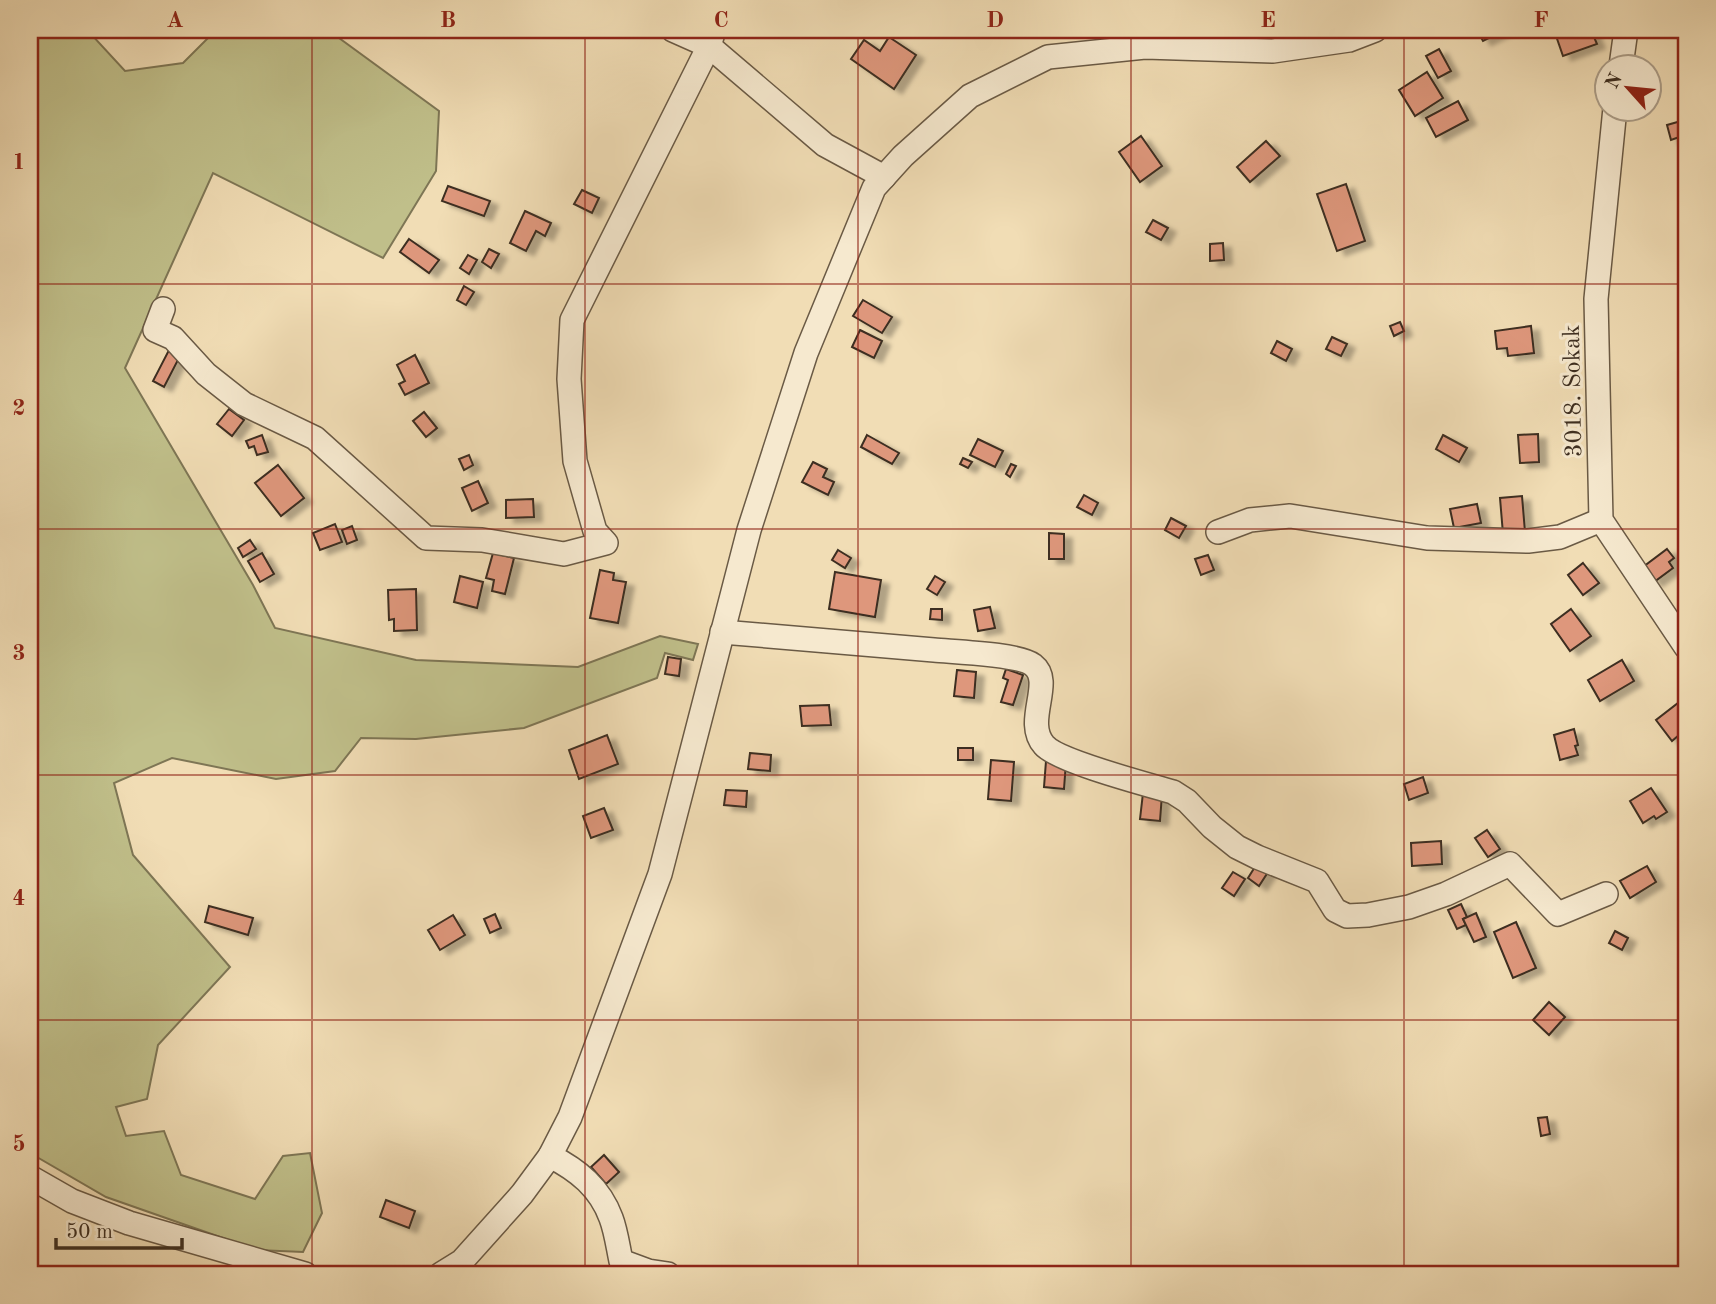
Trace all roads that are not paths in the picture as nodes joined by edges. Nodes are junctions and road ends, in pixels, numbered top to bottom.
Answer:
1 (673, 30) edge
2 (1375, 30) edge
3 (1626, 30) edge
4 (711, 38) edge
5 (1623, 52) edge
6 (1614, 122) edge
7 (884, 177) junction
8 (163, 309) dead end
9 (1601, 520) junction
10 (1218, 533) dead end
11 (722, 632) junction
12 (1686, 647) edge
13 (1606, 894) dead end
14 (550, 1156) junction
15 (30, 1178) edge
16 (620, 1268) edge
17 (305, 1274) edge
18 (441, 1274) edge
19 (668, 1274) edge

1 - 4 street
2 - 7 street
3 - 5 street
4 - 7 street
4 - 8 street
6 - 9 street, 3018. Sokak
7 - 11 street
9 - 10 street
9 - 12 street
11 - 13 street
11 - 14 street
14 - 16 street
14 - 18 street
15 - 17 street
16 - 19 street

